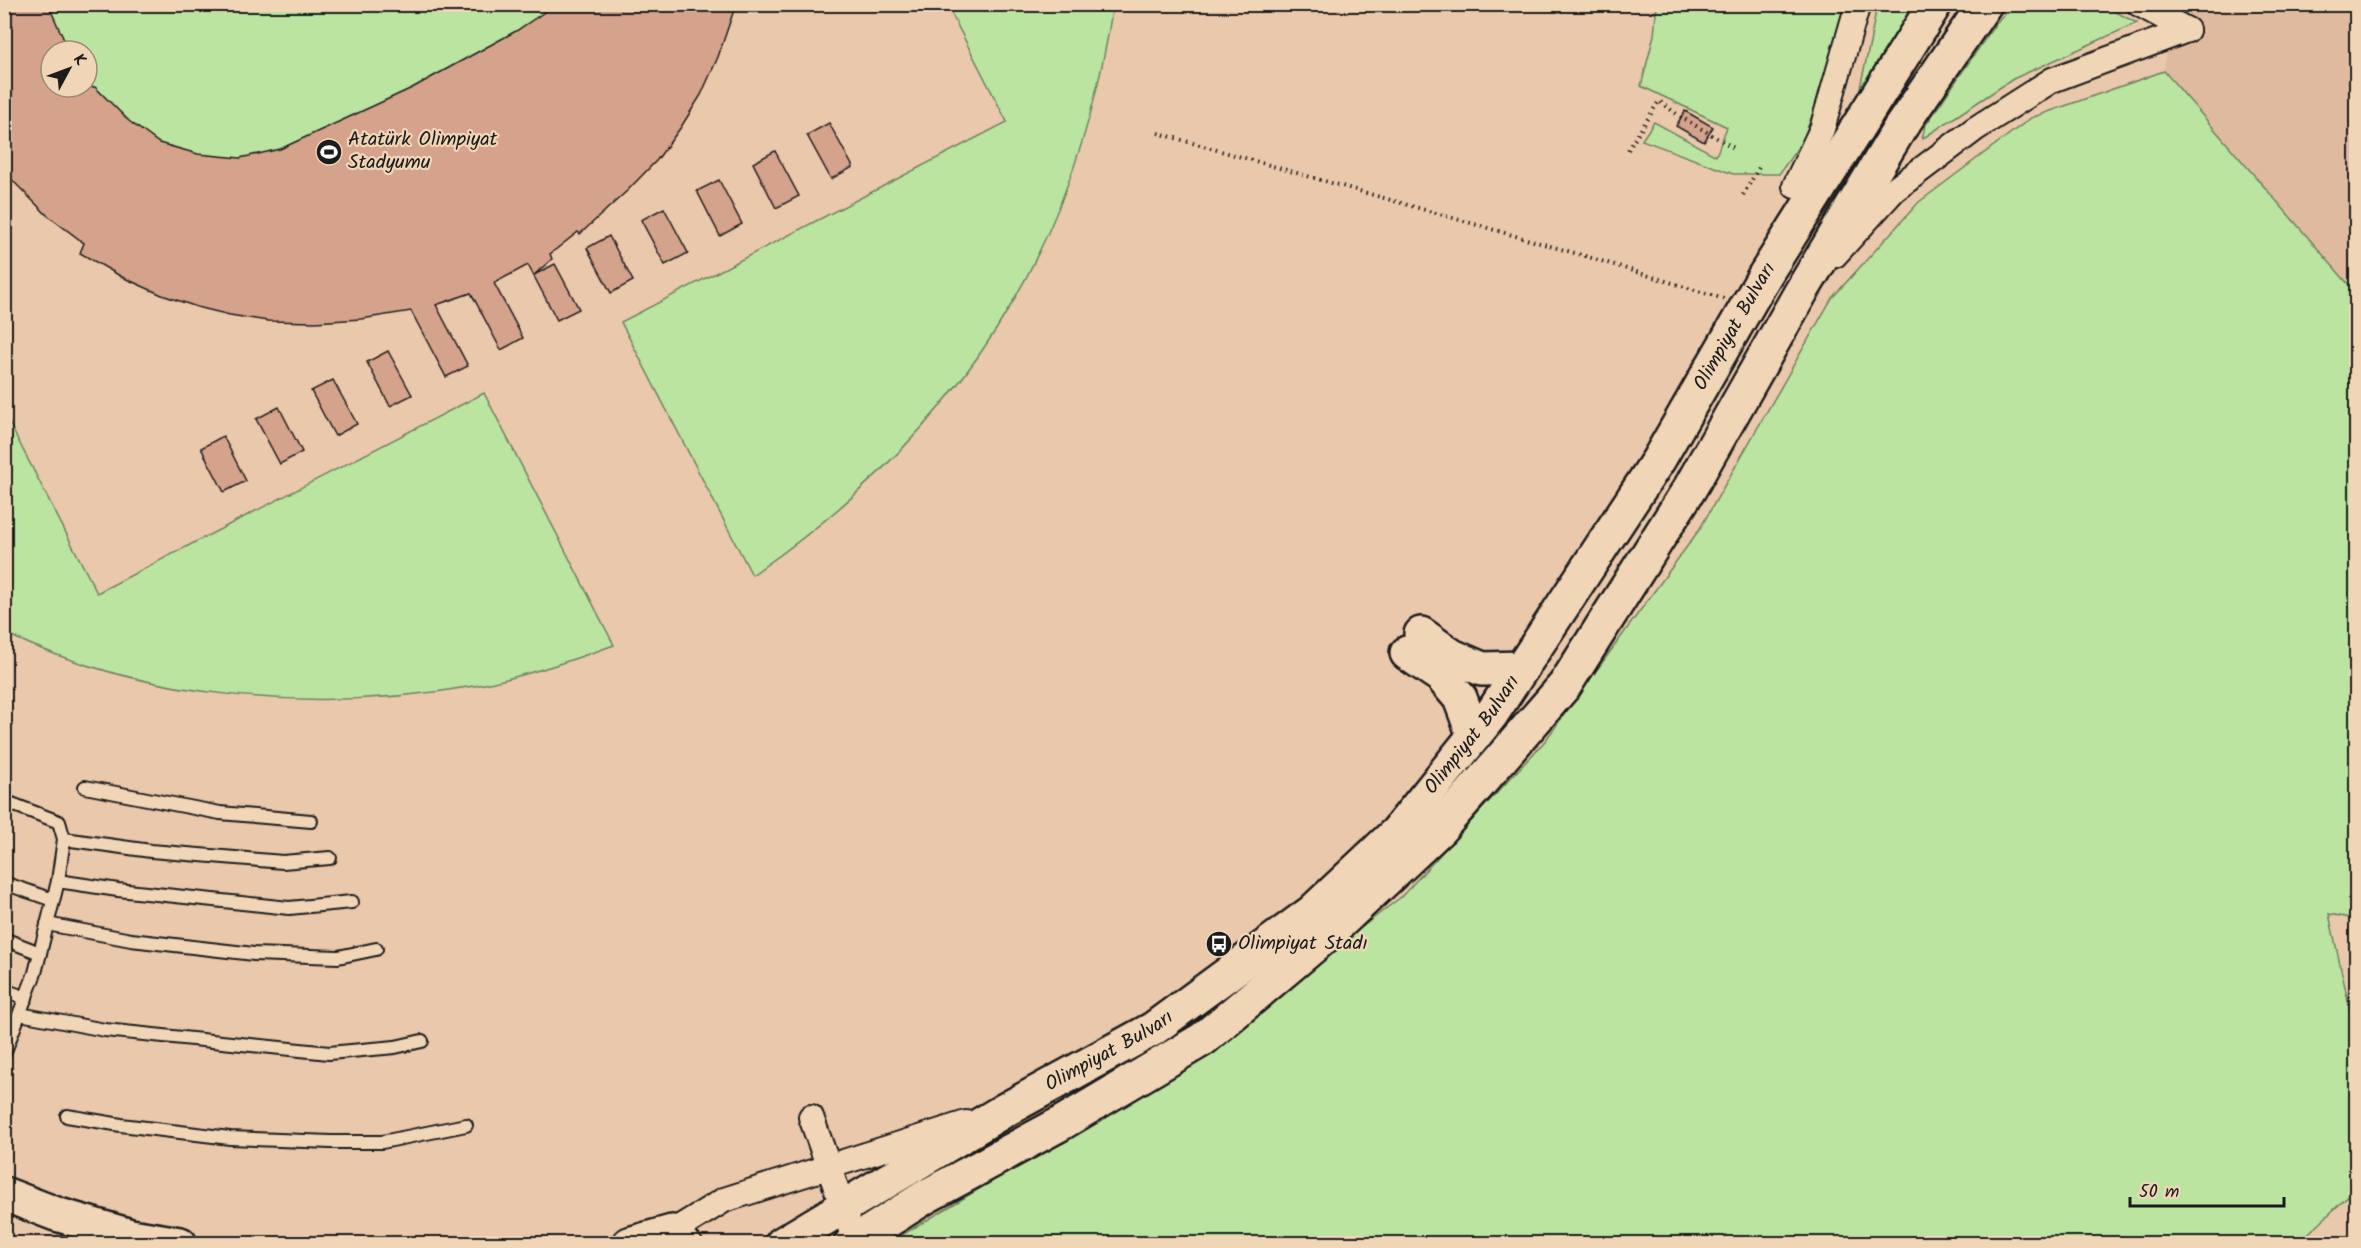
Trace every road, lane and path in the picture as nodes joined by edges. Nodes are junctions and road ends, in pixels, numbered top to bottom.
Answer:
1 (1858, 4) edge
2 (1935, 4) edge
3 (1985, 4) edge
4 (2139, 4) edge
5 (1158, 133) dead end
6 (1734, 148) dead end
7 (1628, 150) dead end
8 (1761, 164) dead end
9 (1795, 186) dead end
10 (1743, 195) dead end
11 (1801, 292) junction
12 (1747, 306) junction
13 (1522, 668) junction
14 (1474, 736) junction
15 (85, 787) dead end
16 (4, 801) edge
17 (311, 821) dead end
18 (64, 839) junction
19 (330, 858) dead end
20 (58, 880) junction
21 (4, 884) edge
22 (53, 900) junction
23 (352, 902) dead end
24 (47, 924) junction
25 (4, 939) edge
26 (376, 949) dead end
27 (40, 953) junction
28 (4, 990) edge
29 (26, 998) junction
30 (20, 1014) junction
31 (423, 1041) dead end
32 (6, 1047) edge
33 (1005, 1110) junction
34 (67, 1116) dead end
35 (811, 1117) dead end
36 (466, 1125) dead end
37 (827, 1167) junction
38 (4, 1194) edge
39 (842, 1208) junction
40 (681, 1238) edge
41 (853, 1242) edge
42 (180, 1244) edge
43 (628, 1244) edge
44 (782, 1244) edge

1 - 9 street
2 - 12 main road, Olimpiyat Bulvarı
3 - 11 main road, Olimpiyat Bulvarı
4 - 11 street
5 - 12 path
6 - 7 path
8 - 10 path
11 - 41 main road, Olimpiyat Bulvarı
12 - 13 main road, Olimpiyat Bulvarı
13 - 14 main road, Olimpiyat Bulvarı
13 - 14 main road
14 - 33 main road, Olimpiyat Bulvarı
15 - 17 lane
16 - 18 lane
18 - 19 lane
18 - 20 lane
20 - 22 lane
20 - 23 lane
21 - 22 lane
22 - 24 lane
24 - 26 lane
24 - 27 lane
25 - 27 lane
27 - 29 lane
28 - 29 lane
29 - 30 lane
30 - 31 lane
30 - 32 lane
33 - 37 street
33 - 39 main road, Olimpiyat Bulvarı
34 - 36 lane
35 - 37 street
37 - 39 street
37 - 40 street
38 - 42 main road
39 - 41 street
39 - 44 main road, Olimpiyat Bulvarı
40 - 43 main road

